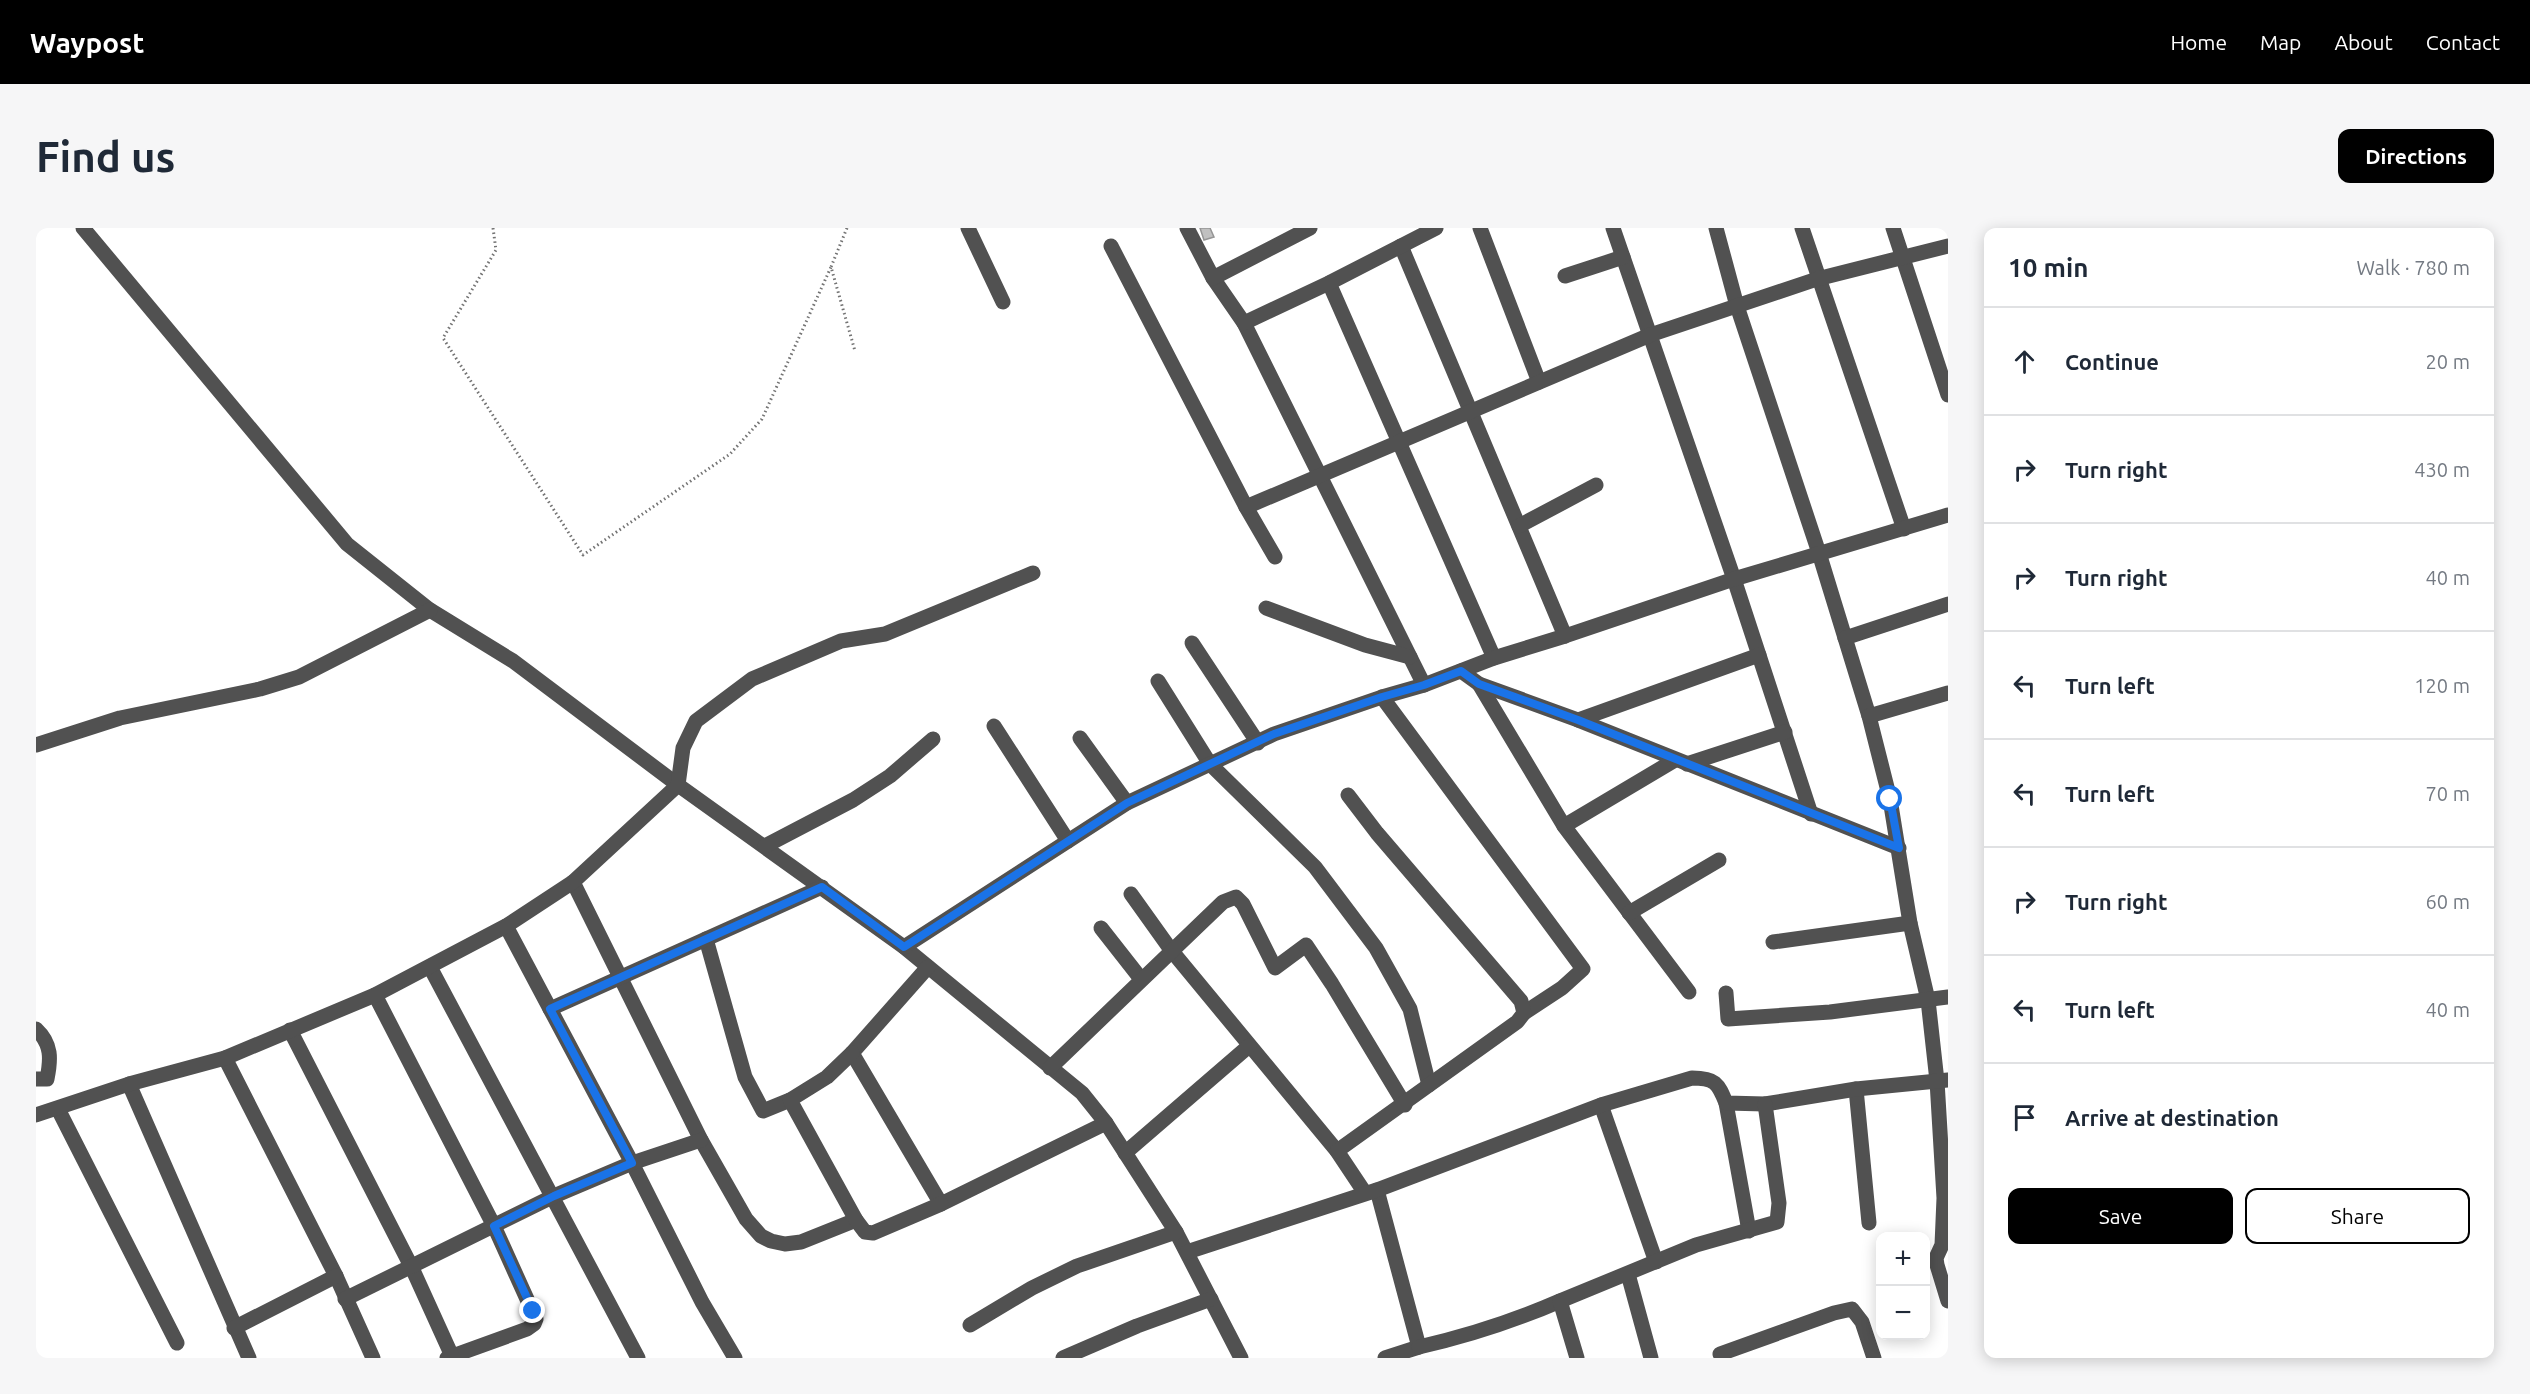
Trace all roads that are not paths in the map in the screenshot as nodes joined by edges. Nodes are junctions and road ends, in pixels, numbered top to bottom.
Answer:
1 (83, 228) edge
2 (968, 228) edge
3 (1187, 228) edge
4 (1310, 228) edge
5 (1436, 228) edge
6 (1480, 228) edge
7 (1613, 228) edge
8 (1716, 228) edge
9 (1802, 228) edge
10 (1893, 228) edge
11 (1111, 246) dead end
12 (1401, 246) junction
13 (1948, 246) edge
14 (1623, 257) junction
15 (1901, 258) junction
16 (1565, 276) dead end
17 (1213, 278) junction
18 (1817, 279) junction
19 (1329, 283) junction
20 (1003, 302) dead end
21 (1737, 306) junction
22 (1244, 323) junction
23 (1650, 334) junction
24 (1539, 381) junction
25 (1948, 395) edge
26 (1470, 411) junction
27 (1399, 443) junction
28 (1319, 474) junction
29 (1596, 485) dead end
30 (1246, 507) junction
31 (1948, 515) edge
32 (1519, 526) junction
33 (1904, 529) junction
34 (1819, 553) junction
35 (1275, 557) dead end
36 (1033, 573) dead end
37 (1734, 579) junction
38 (1948, 604) edge
39 (1266, 608) dead end
40 (429, 610) junction
41 (1565, 636) junction
42 (1845, 638) junction
43 (1192, 643) dead end
44 (1758, 655) junction
45 (1410, 657) junction
46 (1494, 658) junction
47 (1461, 671) junction
48 (1158, 681) dead end
49 (1479, 684) junction
50 (1424, 685) junction
51 (1948, 693) edge
52 (1382, 697) junction
53 (1869, 716) junction
54 (1578, 720) junction
55 (994, 726) dead end
56 (1785, 732) junction
57 (1080, 738) dead end
58 (933, 739) dead end
59 (1258, 742) junction
60 (36, 745) edge
61 (1681, 762) junction
62 (1210, 764) junction
63 (678, 785) junction
64 (1348, 795) dead end
65 (1127, 803) junction
66 (1811, 814) junction
67 (1564, 826) junction
68 (1068, 841) junction
69 (765, 846) junction
70 (1899, 848) junction
71 (1719, 860) dead end
72 (573, 882) junction
73 (822, 887) junction
74 (1131, 894) dead end
75 (1629, 913) junction
76 (1910, 923) junction
77 (506, 926) junction
78 (1101, 928) dead end
79 (706, 939) junction
80 (1773, 942) dead end
81 (904, 947) junction
82 (1171, 950) junction
83 (430, 967) junction
84 (928, 967) junction
85 (620, 978) junction
86 (1141, 979) junction
87 (1689, 992) dead end
88 (1726, 993) dead end
89 (375, 995) junction
90 (1948, 997) edge
91 (1928, 1000) junction
92 (550, 1009) junction
93 (1524, 1013) junction
94 (36, 1029) edge
95 (290, 1030) junction
96 (1249, 1046) junction
97 (852, 1053) junction
98 (225, 1058) junction
99 (1050, 1068) junction
100 (36, 1079) edge
101 (1942, 1080) edge
102 (129, 1084) junction
103 (1429, 1085) junction
104 (1856, 1089) junction
105 (790, 1100) junction
106 (1726, 1103) junction
107 (1766, 1104) junction
108 (1405, 1105) junction
109 (1601, 1105) junction
110 (58, 1109) junction
111 (36, 1115) edge
112 (1106, 1123) junction
113 (700, 1140) junction
114 (1337, 1151) junction
115 (1125, 1153) junction
116 (632, 1163) junction
117 (1371, 1191) junction
118 (554, 1196) junction
119 (941, 1204) junction
120 (856, 1220) junction
121 (1869, 1223) dead end
122 (494, 1226) junction
123 (1176, 1232) junction
124 (1749, 1232) junction
125 (1187, 1252) junction
126 (1656, 1262) junction
127 (412, 1268) junction
128 (1628, 1274) junction
129 (336, 1276) junction
130 (345, 1299) junction
131 (1211, 1299) junction
132 (1948, 1301) edge
133 (1560, 1302) junction
134 (970, 1325) dead end
135 (234, 1328) junction
136 (177, 1343) dead end
137 (1419, 1347) junction
138 (1720, 1354) dead end
139 (450, 1357) edge
140 (249, 1358) edge
141 (373, 1358) edge
142 (638, 1358) edge
143 (735, 1358) edge
144 (1063, 1358) edge
145 (1241, 1358) edge
146 (1385, 1358) edge
147 (1577, 1358) edge
148 (1651, 1358) edge
149 (1874, 1358) edge

1 - 40 street
2 - 20 street
3 - 17 street
4 - 17 street
5 - 12 street
6 - 24 street
7 - 14 street
8 - 21 street
9 - 18 street
10 - 15 street
11 - 30 street
12 - 19 street
12 - 26 street
13 - 15 street
14 - 16 street
14 - 23 street
15 - 18 street
15 - 25 street
17 - 22 street
18 - 21 street
18 - 33 street
19 - 22 street
19 - 27 street
21 - 23 street
21 - 34 street
22 - 28 street
23 - 24 street
23 - 37 street
24 - 26 street
26 - 27 street
26 - 32 street
27 - 28 street
27 - 46 street
28 - 30 street
28 - 45 street
29 - 32 street
30 - 35 street
31 - 33 street
32 - 41 street
33 - 34 street
34 - 37 street
34 - 42 street
36 - 63 street
37 - 41 street
37 - 44 street
38 - 42 street
39 - 45 street
40 - 60 street
40 - 63 street
41 - 46 street
42 - 53 street
43 - 59 street
44 - 54 street
44 - 56 street
45 - 50 street
46 - 47 street
47 - 49 street
47 - 50 street
48 - 62 street
49 - 54 street
49 - 67 street
50 - 52 street
51 - 53 street
52 - 59 street
52 - 93 street
53 - 70 street
54 - 61 street
55 - 68 street
56 - 61 street
56 - 66 street
57 - 65 street
58 - 69 street
59 - 62 street
61 - 66 street
61 - 67 street
62 - 65 street
62 - 103 street
63 - 69 street
63 - 72 street
64 - 93 street
65 - 68 street
66 - 70 street
67 - 75 street
68 - 81 street
69 - 73 street
70 - 76 street
71 - 75 street
72 - 77 street
72 - 85 street
73 - 79 street
73 - 81 street
74 - 82 street
75 - 87 street
76 - 80 street
76 - 91 street
77 - 83 street
77 - 92 street
78 - 86 street
79 - 85 street
79 - 105 street
81 - 84 street
82 - 86 street
82 - 96 street
82 - 108 street
83 - 89 street
83 - 118 street
84 - 97 street
84 - 99 street
85 - 92 street
85 - 113 street
86 - 99 street
88 - 91 street
89 - 95 street
89 - 122 street
90 - 91 street
91 - 101 street
92 - 116 street
93 - 103 street
94 - 100 street
95 - 98 street
95 - 127 street
96 - 114 street
96 - 115 street
97 - 105 street
97 - 119 street
98 - 102 street
98 - 129 street
99 - 112 street
101 - 104 street
101 - 132 street
102 - 110 street
102 - 135 street
103 - 108 street
104 - 107 street
104 - 121 street
105 - 120 street
106 - 107 street
106 - 109 street
106 - 124 street
107 - 124 street
108 - 114 street
109 - 117 street
109 - 126 street
110 - 111 street
110 - 136 street
112 - 115 street
112 - 119 street
113 - 116 street
113 - 120 street
114 - 117 street
115 - 123 street
116 - 118 street
116 - 143 street
117 - 125 street
117 - 137 street
118 - 122 street
118 - 142 street
119 - 120 street
122 - 127 street
122 - 139 street
123 - 125 street
123 - 134 street
124 - 126 street
125 - 131 street
126 - 128 street
127 - 130 street
127 - 139 street
128 - 133 street
128 - 148 street
129 - 130 street
129 - 135 street
130 - 141 street
131 - 144 street
131 - 145 street
133 - 137 street
133 - 147 street
135 - 140 street
137 - 146 street
138 - 149 street

